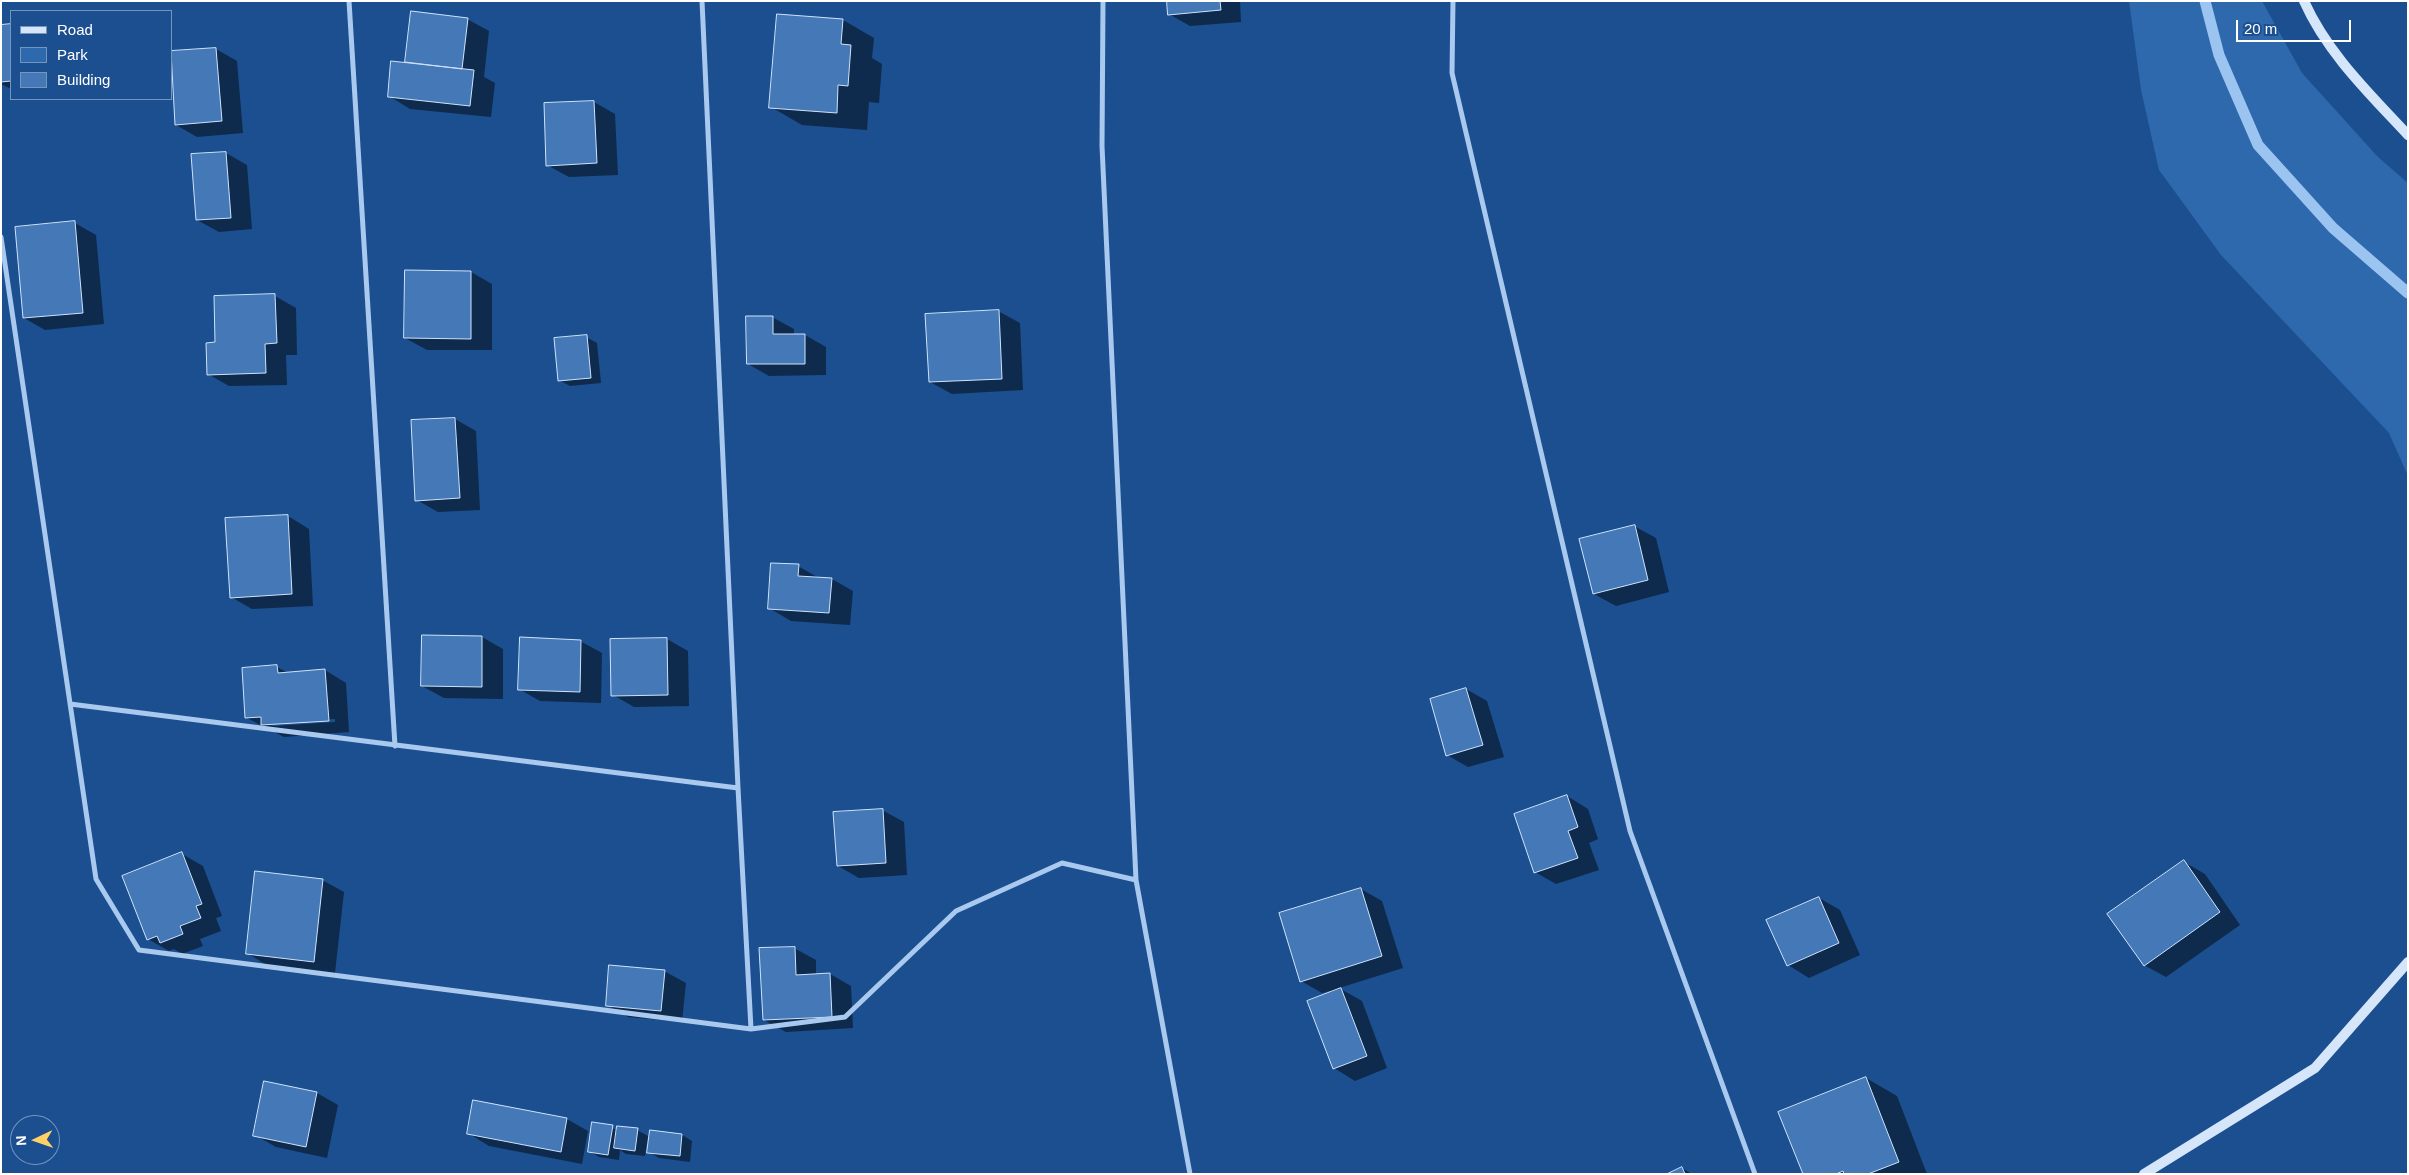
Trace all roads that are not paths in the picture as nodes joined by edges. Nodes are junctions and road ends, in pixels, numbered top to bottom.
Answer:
1 (349, 1) edge
2 (702, 1) edge
3 (1103, 1) edge
4 (1453, 1) edge
5 (2304, 1) edge
6 (2408, 135) edge
7 (1, 237) edge
8 (70, 704) junction
9 (395, 746) junction
10 (738, 788) junction
11 (1136, 880) junction
12 (2408, 962) edge
13 (752, 1029) junction
14 (1190, 1174) edge
15 (1755, 1174) edge
16 (2144, 1174) edge

1 - 9 street
2 - 10 street
3 - 11 street
4 - 15 street
5 - 6 street
7 - 8 street
8 - 9 street
8 - 13 street
9 - 10 street
10 - 13 street
11 - 13 street
11 - 14 street
12 - 16 street

